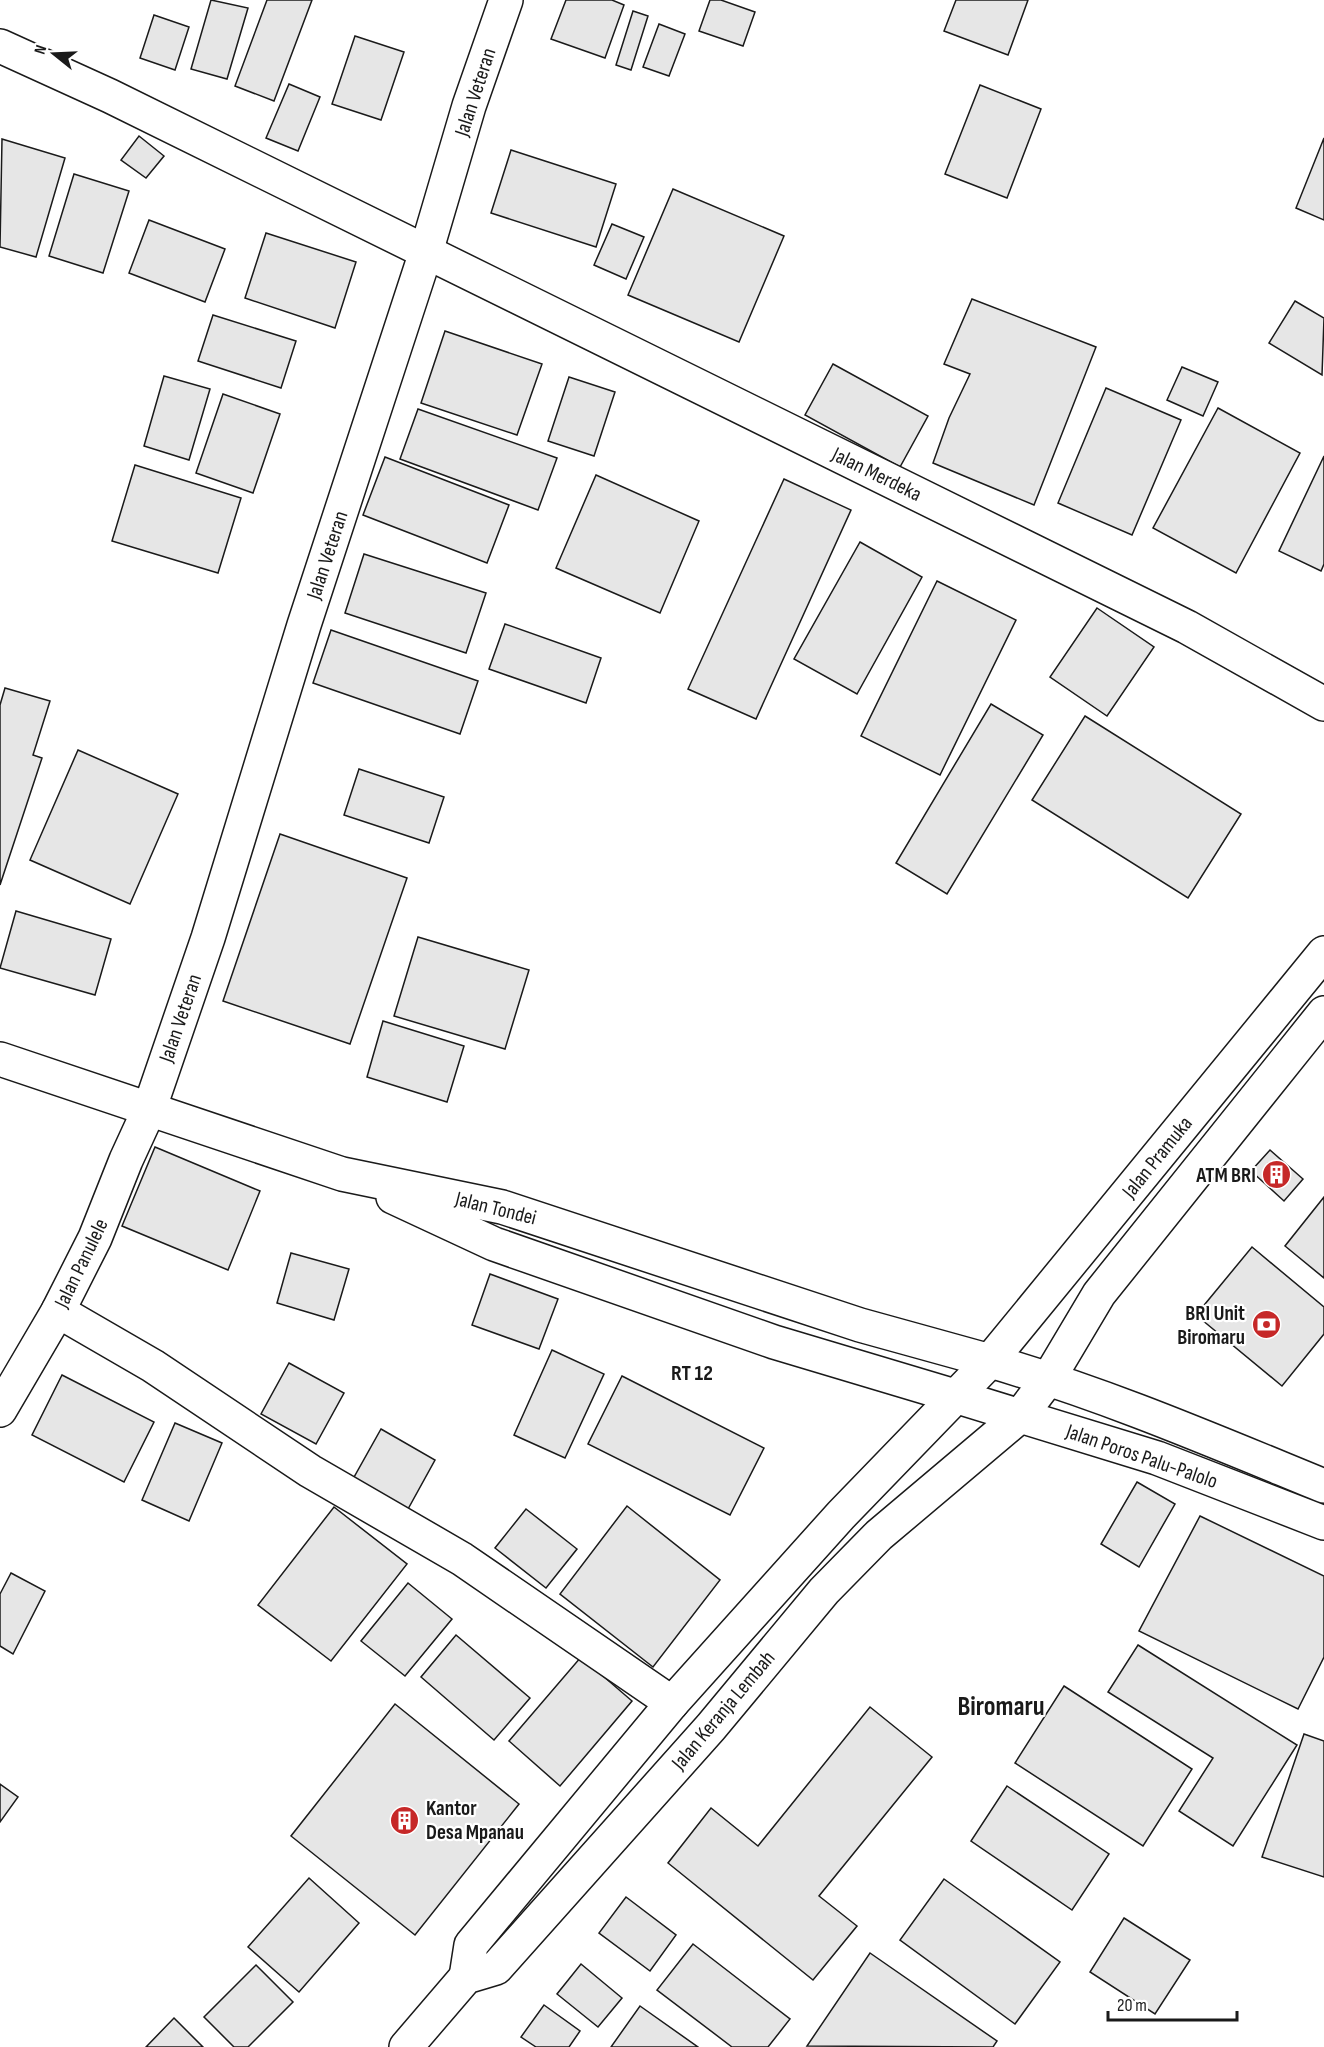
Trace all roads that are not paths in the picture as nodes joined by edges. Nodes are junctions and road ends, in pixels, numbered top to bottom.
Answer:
1 (506, 0) edge
2 (0, 46) edge
3 (426, 252) junction
4 (1324, 704) edge
5 (1324, 953) edge
6 (1324, 1013) edge
7 (0, 1059) edge
8 (149, 1110) junction
9 (342, 1174) junction
10 (58, 1311) junction
11 (990, 1361) junction
12 (1049, 1378) junction
13 (958, 1397) junction
14 (0, 1410) edge
15 (1020, 1416) junction
16 (1324, 1486) edge
17 (1324, 1523) edge
18 (672, 1703) junction
19 (466, 1977) junction
20 (406, 2047) edge

1 - 3 street, Jalan Veteran
2 - 3 street, Jalan Merdeka
3 - 4 street, Jalan Merdeka
3 - 8 street, Jalan Veteran
5 - 11 street, Jalan Pramuka
6 - 12 street, Jalan Keranja Lembah
7 - 8 street, Jalan Tondei
8 - 9 street, Jalan Tondei
8 - 10 street, Jalan Panulele
9 - 11 street, Jalan Tondei
9 - 13 street, Jalan Poros Palu-Palolo
10 - 14 street, Jalan Panulele
10 - 18 street
11 - 12 street, Jalan Poros Palu-Palolo
11 - 13 street, Jalan Pramuka
12 - 15 street, Jalan Keranja Lembah
12 - 16 street, Jalan Poros Palu-Palolo
13 - 15 street, Jalan Poros Palu-Palolo
13 - 18 street, Jalan Pramuka
15 - 17 street, Jalan Poros Palu-Palolo
15 - 19 street, Jalan Keranja Lembah
18 - 19 street, Jalan Pramuka
19 - 20 street

